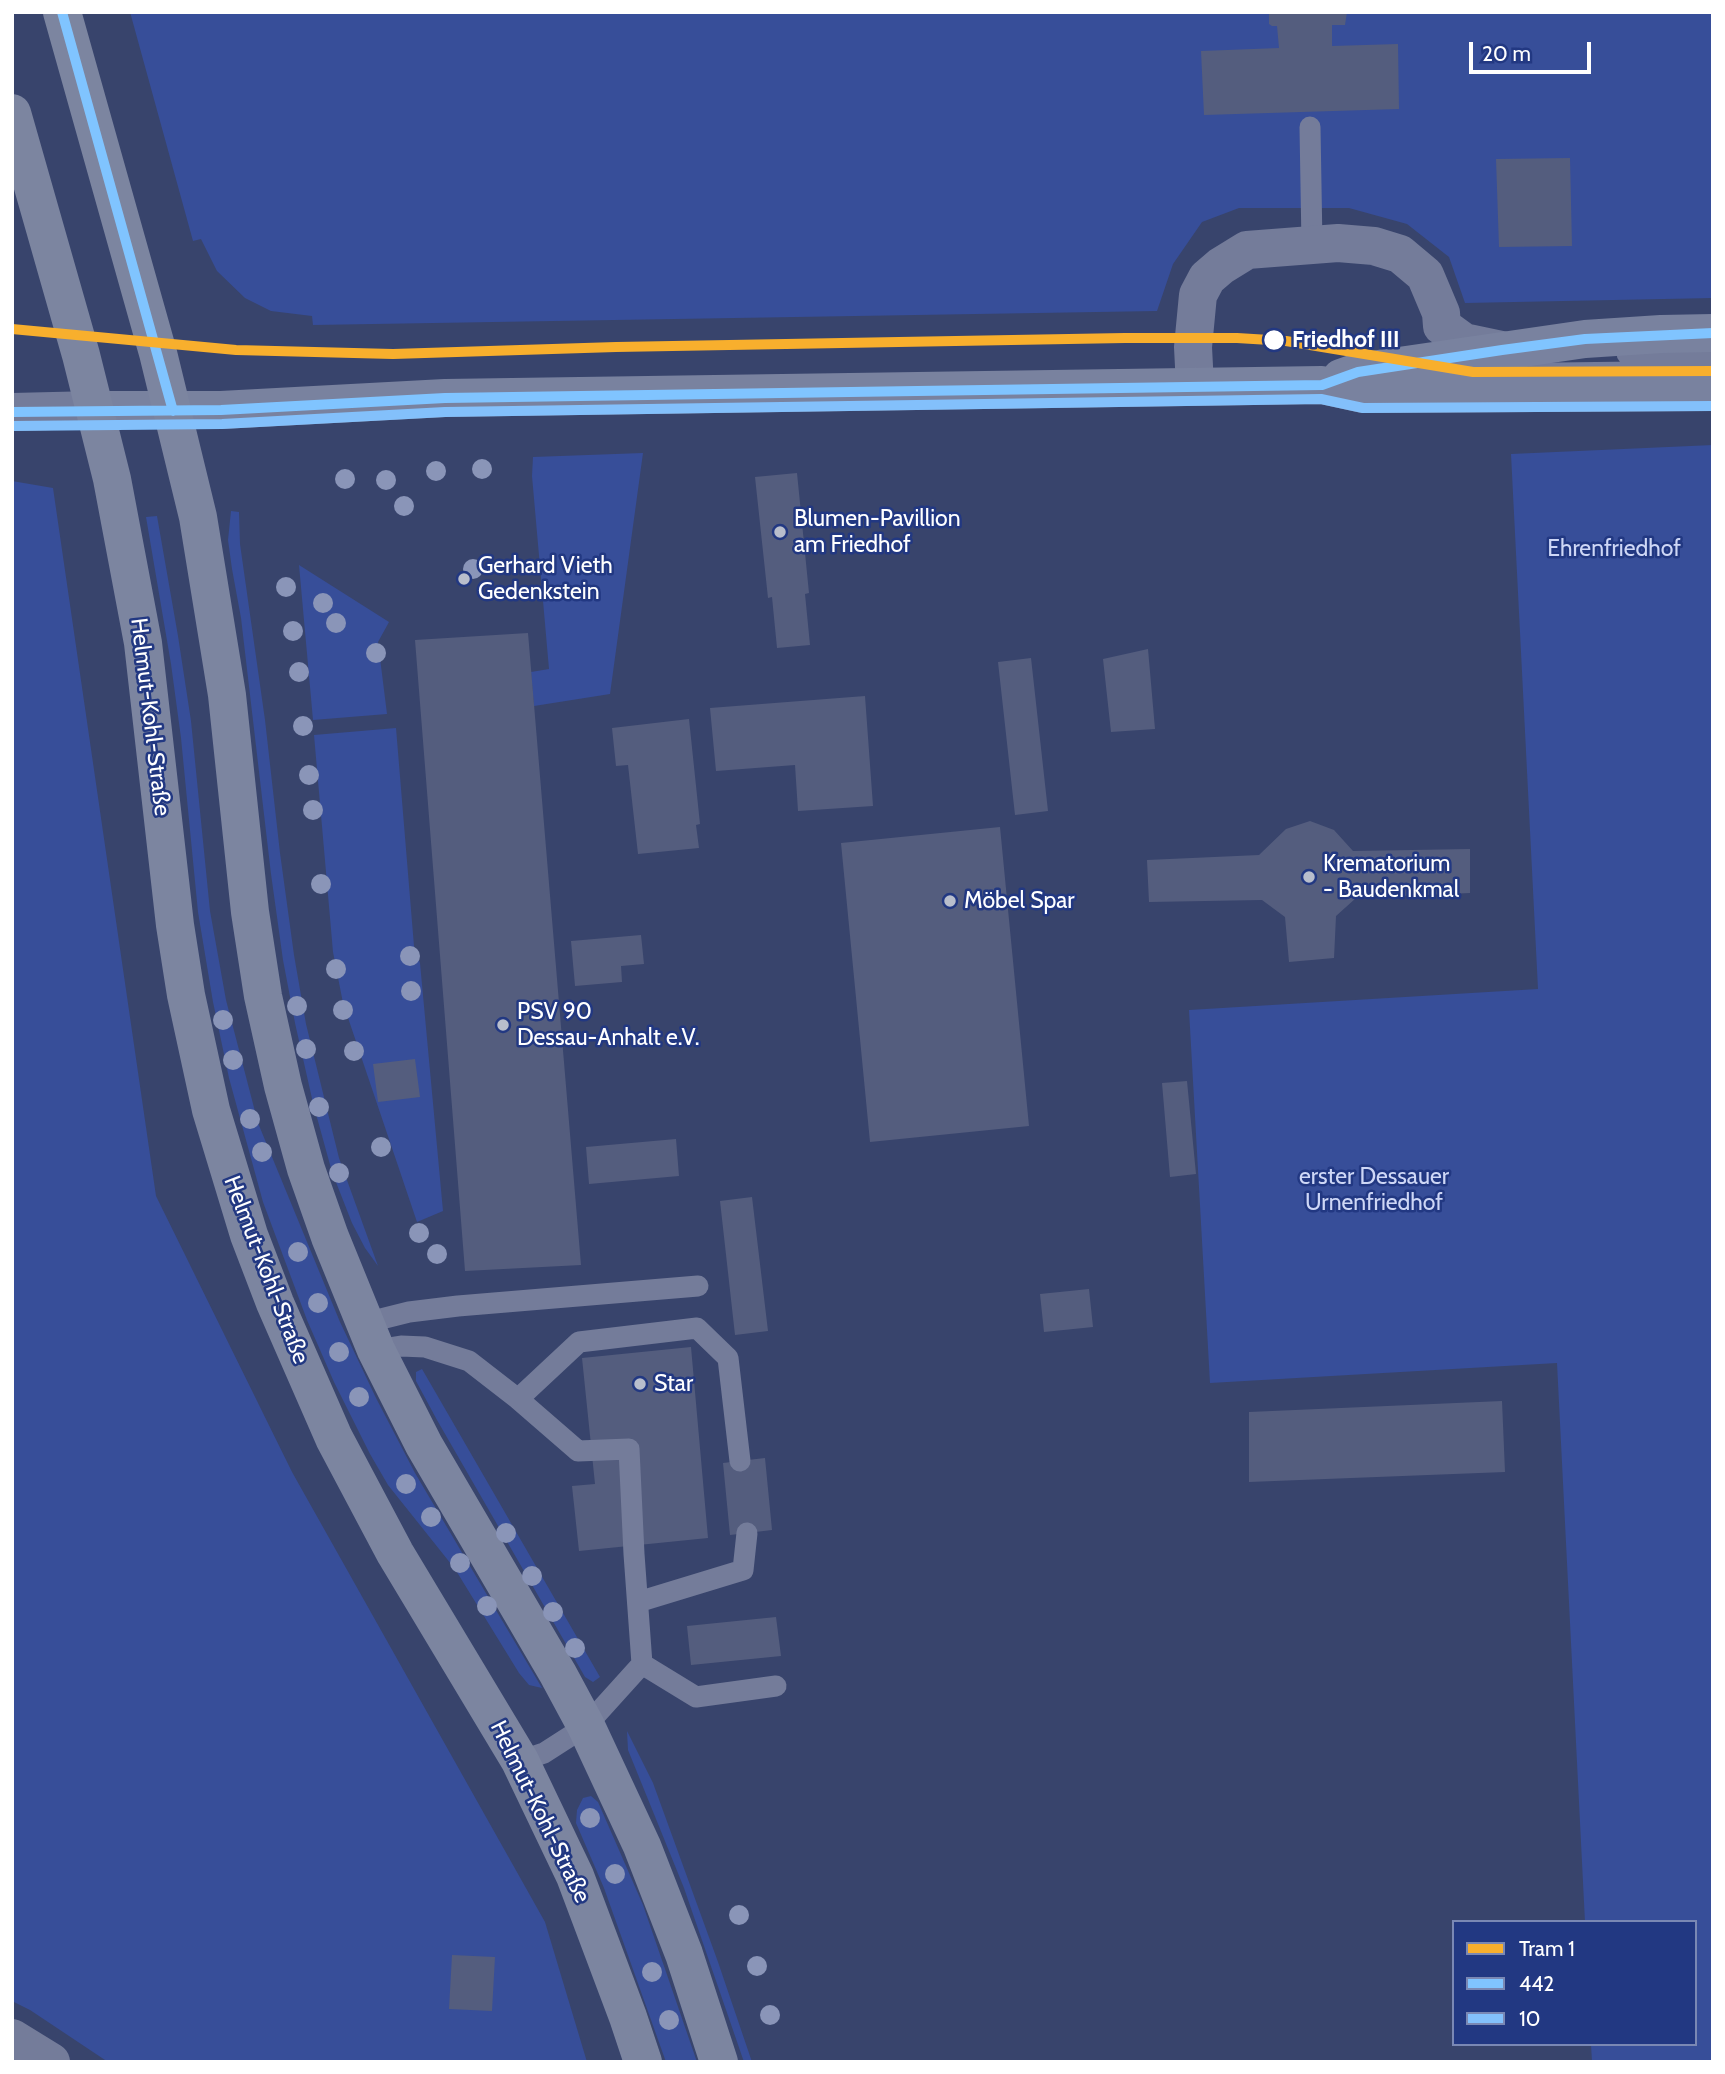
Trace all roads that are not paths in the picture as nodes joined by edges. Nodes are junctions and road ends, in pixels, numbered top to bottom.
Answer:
1 (62, 12) edge
2 (12, 113) edge
3 (1310, 127) dead end
4 (1312, 245) junction
5 (1713, 333) edge
6 (1713, 353) edge
7 (1487, 358) junction
8 (1713, 371) edge
9 (1322, 385) junction
10 (1195, 386) junction
11 (1713, 392) edge
12 (1400, 394) junction
13 (95, 410) junction
14 (173, 411) junction
15 (12, 412) edge
16 (698, 1286) dead end
17 (371, 1336) junction
18 (518, 1399) junction
19 (740, 1461) dead end
20 (747, 1533) dead end
21 (638, 1601) junction
22 (642, 1664) junction
23 (776, 1686) dead end
24 (586, 1726) junction
25 (520, 1761) junction
26 (12, 2038) edge
27 (51, 2062) edge
28 (643, 2062) edge
29 (719, 2062) edge

1 - 14 main road
2 - 13 main road, Helmut-Kohl-Straße
3 - 4 lane
4 - 7 street
4 - 10 street
5 - 7 main road
6 - 7 lane
7 - 8 lane
7 - 9 main road
7 - 12 lane
9 - 10 main road
9 - 12 main road
10 - 14 main road
11 - 12 main road
13 - 14 main road
13 - 15 street
13 - 25 main road, Helmut-Kohl-Straße
14 - 17 main road
16 - 17 lane
17 - 18 lane
17 - 24 main road
18 - 19 lane
18 - 21 lane
20 - 21 lane
21 - 22 lane
22 - 23 lane
22 - 24 lane
24 - 25 lane
24 - 29 main road
25 - 28 main road, Helmut-Kohl-Straße
26 - 27 street

